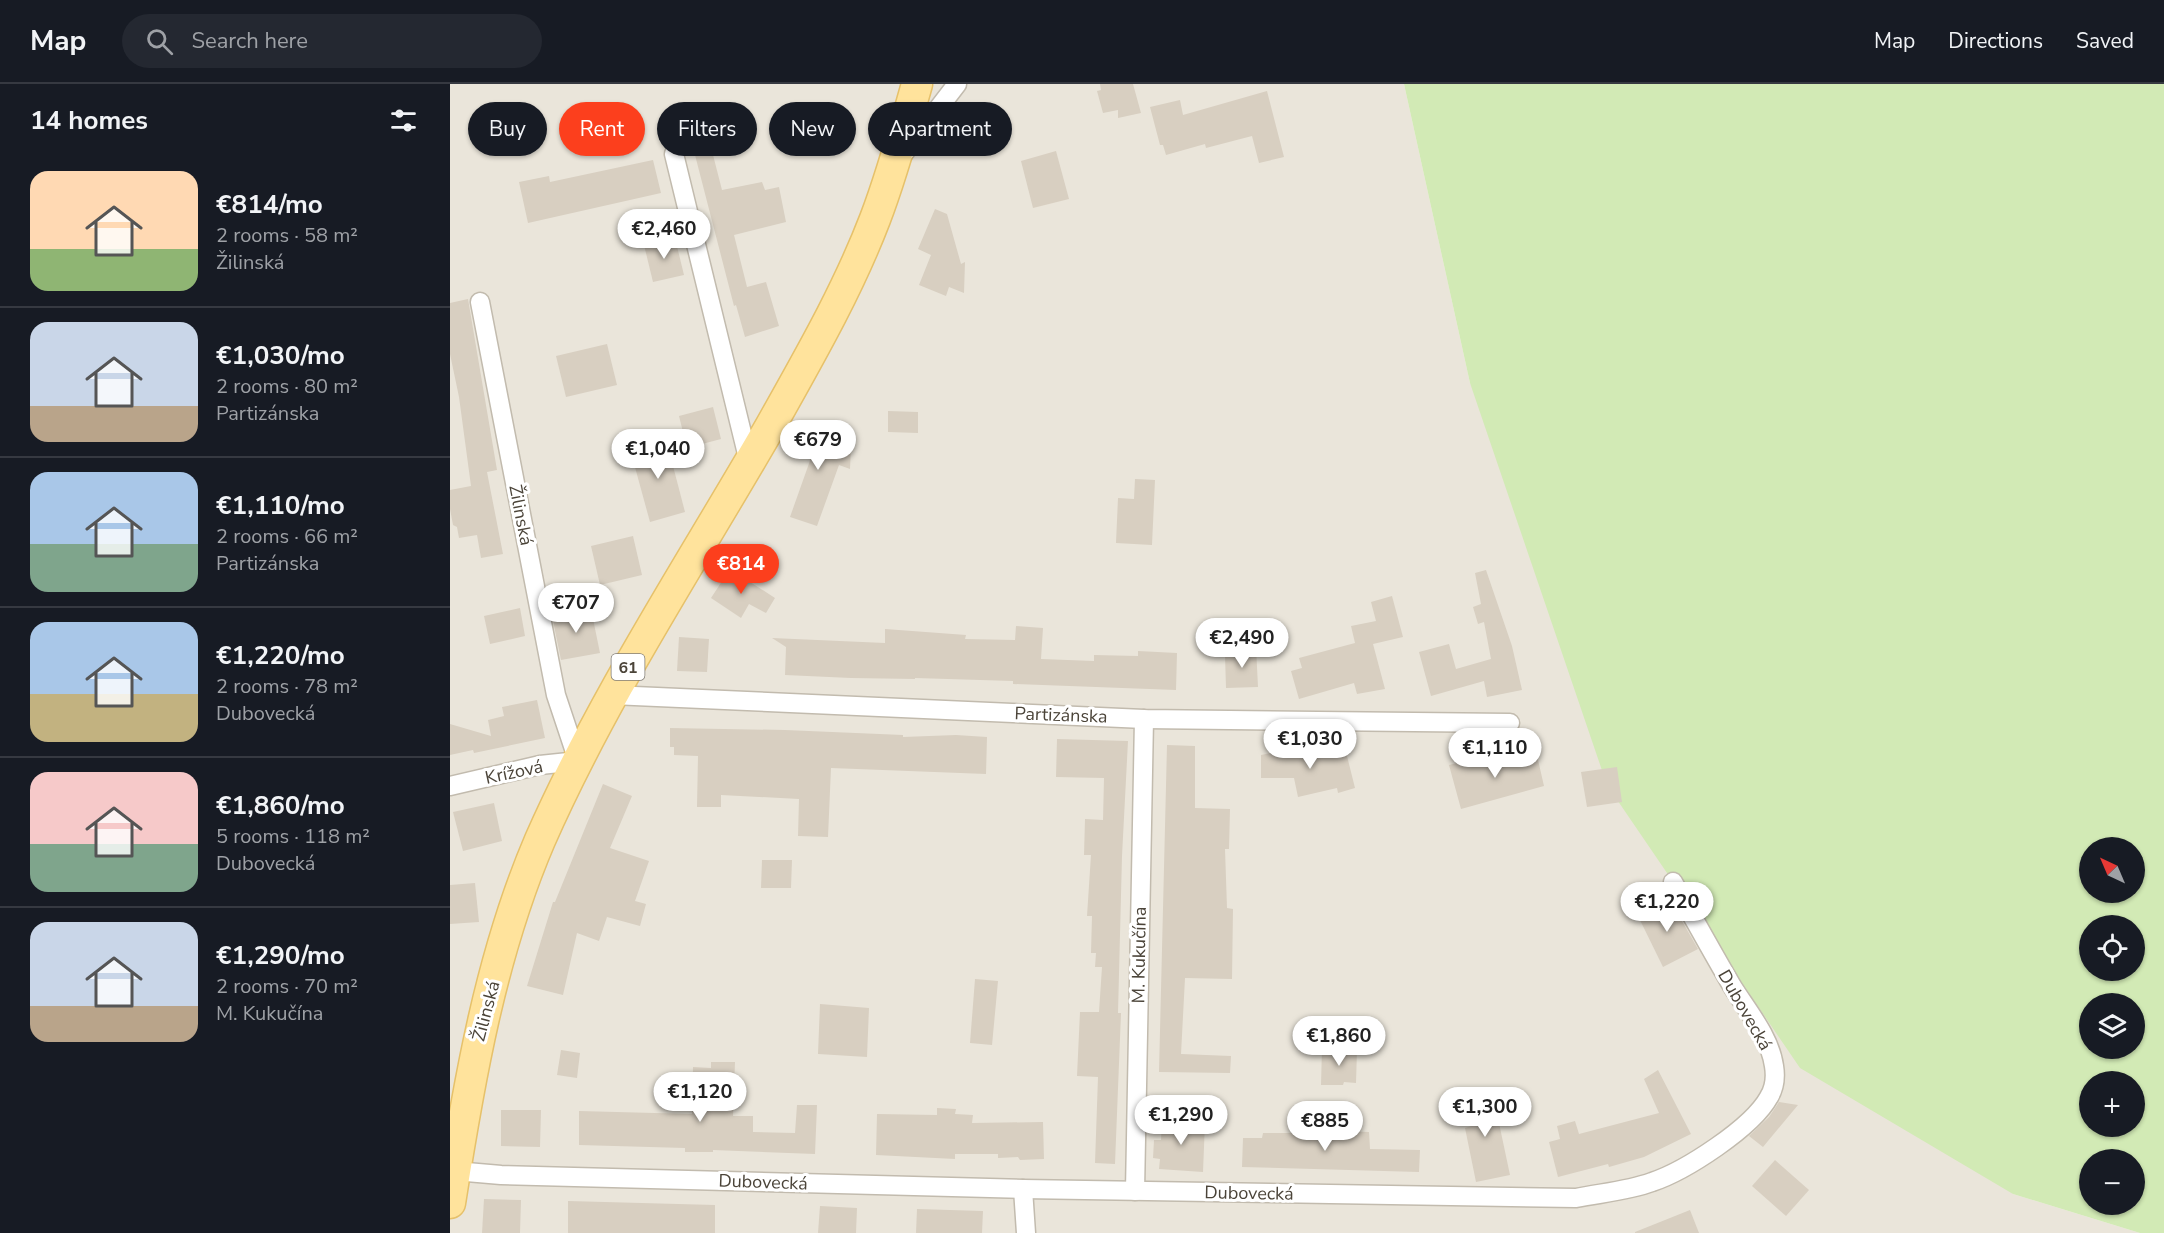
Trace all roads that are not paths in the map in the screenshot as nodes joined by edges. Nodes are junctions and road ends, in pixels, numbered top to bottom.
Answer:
1 (916, 84) edge
2 (957, 84) edge
3 (674, 156) edge
4 (894, 166) junction
5 (480, 302) dead end
6 (749, 462) junction
7 (612, 695) junction
8 (1144, 719) junction
9 (1510, 723) dead end
10 (578, 761) junction
11 (450, 786) edge
12 (1673, 882) dead end
13 (455, 1171) junction
14 (1023, 1189) junction
15 (1135, 1191) junction
16 (450, 1203) edge
17 (1026, 1233) edge

1 - 4 main road, Žilinská / 61
2 - 4 street
3 - 6 street
4 - 6 main road, Žilinská / 61
5 - 10 street, Žilinská
6 - 7 main road, Žilinská / 61
7 - 8 street, Partizánska
7 - 10 main road, Žilinská / 61
8 - 9 street, Partizánska
8 - 15 street, M. Kukučína
10 - 11 street, Krížová
10 - 13 main road, Žilinská / 61
12 - 15 street, Dubovecká
13 - 14 street, Dubovecká
13 - 16 main road, Žilinská / 61
14 - 15 street, Dubovecká
14 - 17 street

